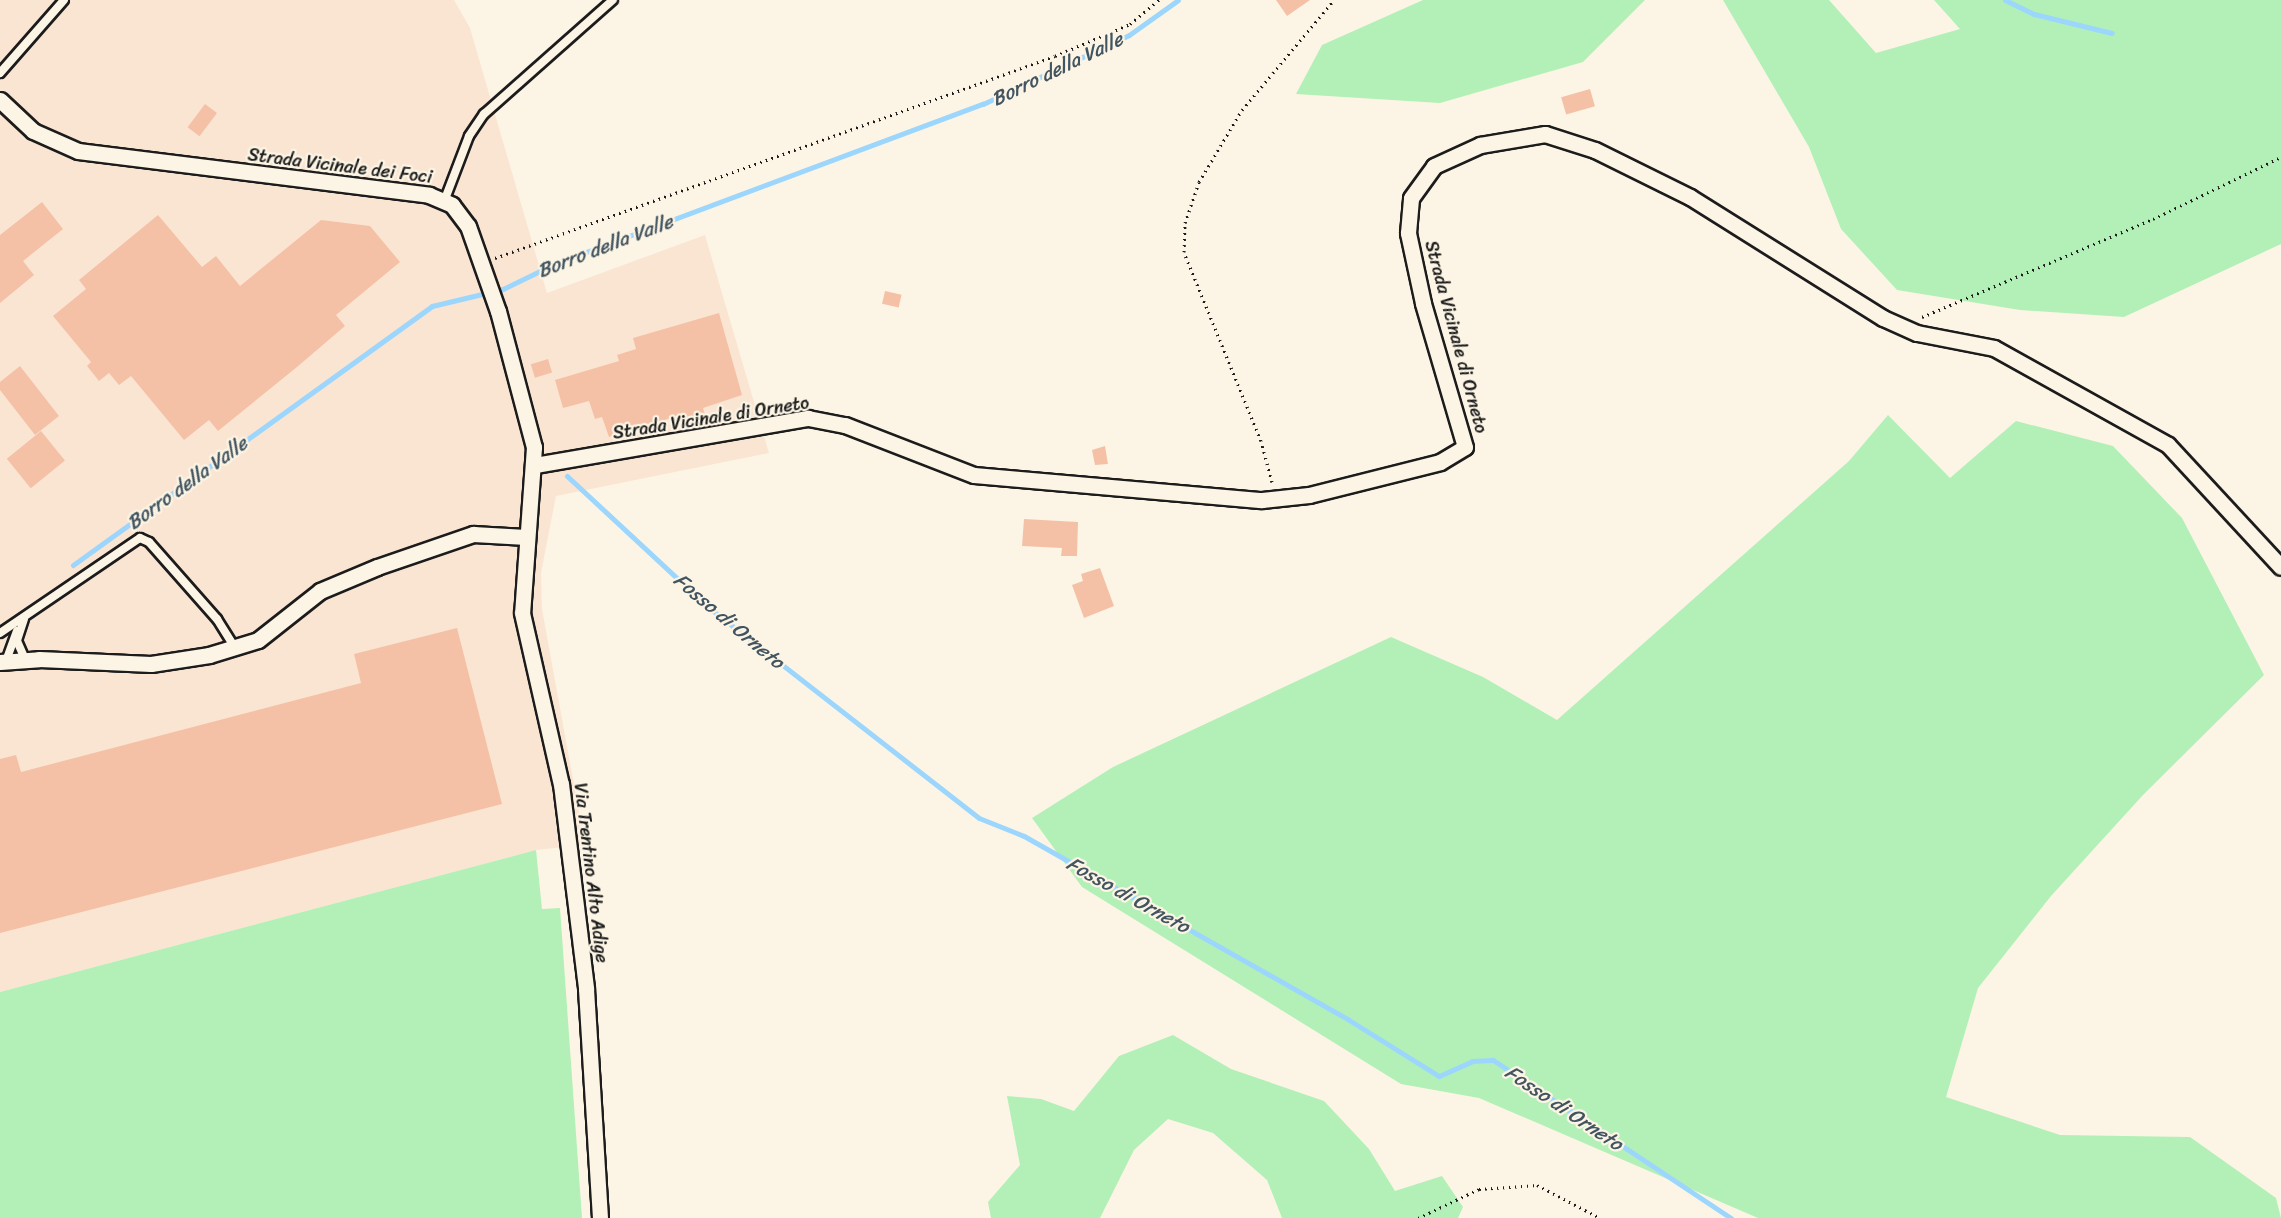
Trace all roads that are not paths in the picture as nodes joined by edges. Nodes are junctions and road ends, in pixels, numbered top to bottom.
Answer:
1 (64, 0) edge
2 (613, 0) edge
3 (0, 73) edge
4 (0, 100) edge
5 (445, 199) junction
6 (535, 465) junction
7 (526, 537) junction
8 (2281, 567) edge
9 (24, 618) junction
10 (20, 628) junction
11 (0, 633) edge
12 (235, 648) junction
13 (25, 659) junction
14 (3, 662) edge
15 (600, 1218) edge

1 - 3 lane
2 - 5 lane
4 - 5 street, Strada Vicinale dei Foci
5 - 6 street, Strada Vicinale dei Foci
6 - 7 street, Via Trentino Alto Adige
6 - 8 street, Strada Vicinale di Orneto
7 - 12 street
7 - 15 street, Via Trentino Alto Adige
9 - 10 lane
9 - 11 lane
9 - 12 lane
10 - 13 lane
10 - 14 lane
12 - 13 street
13 - 14 street

